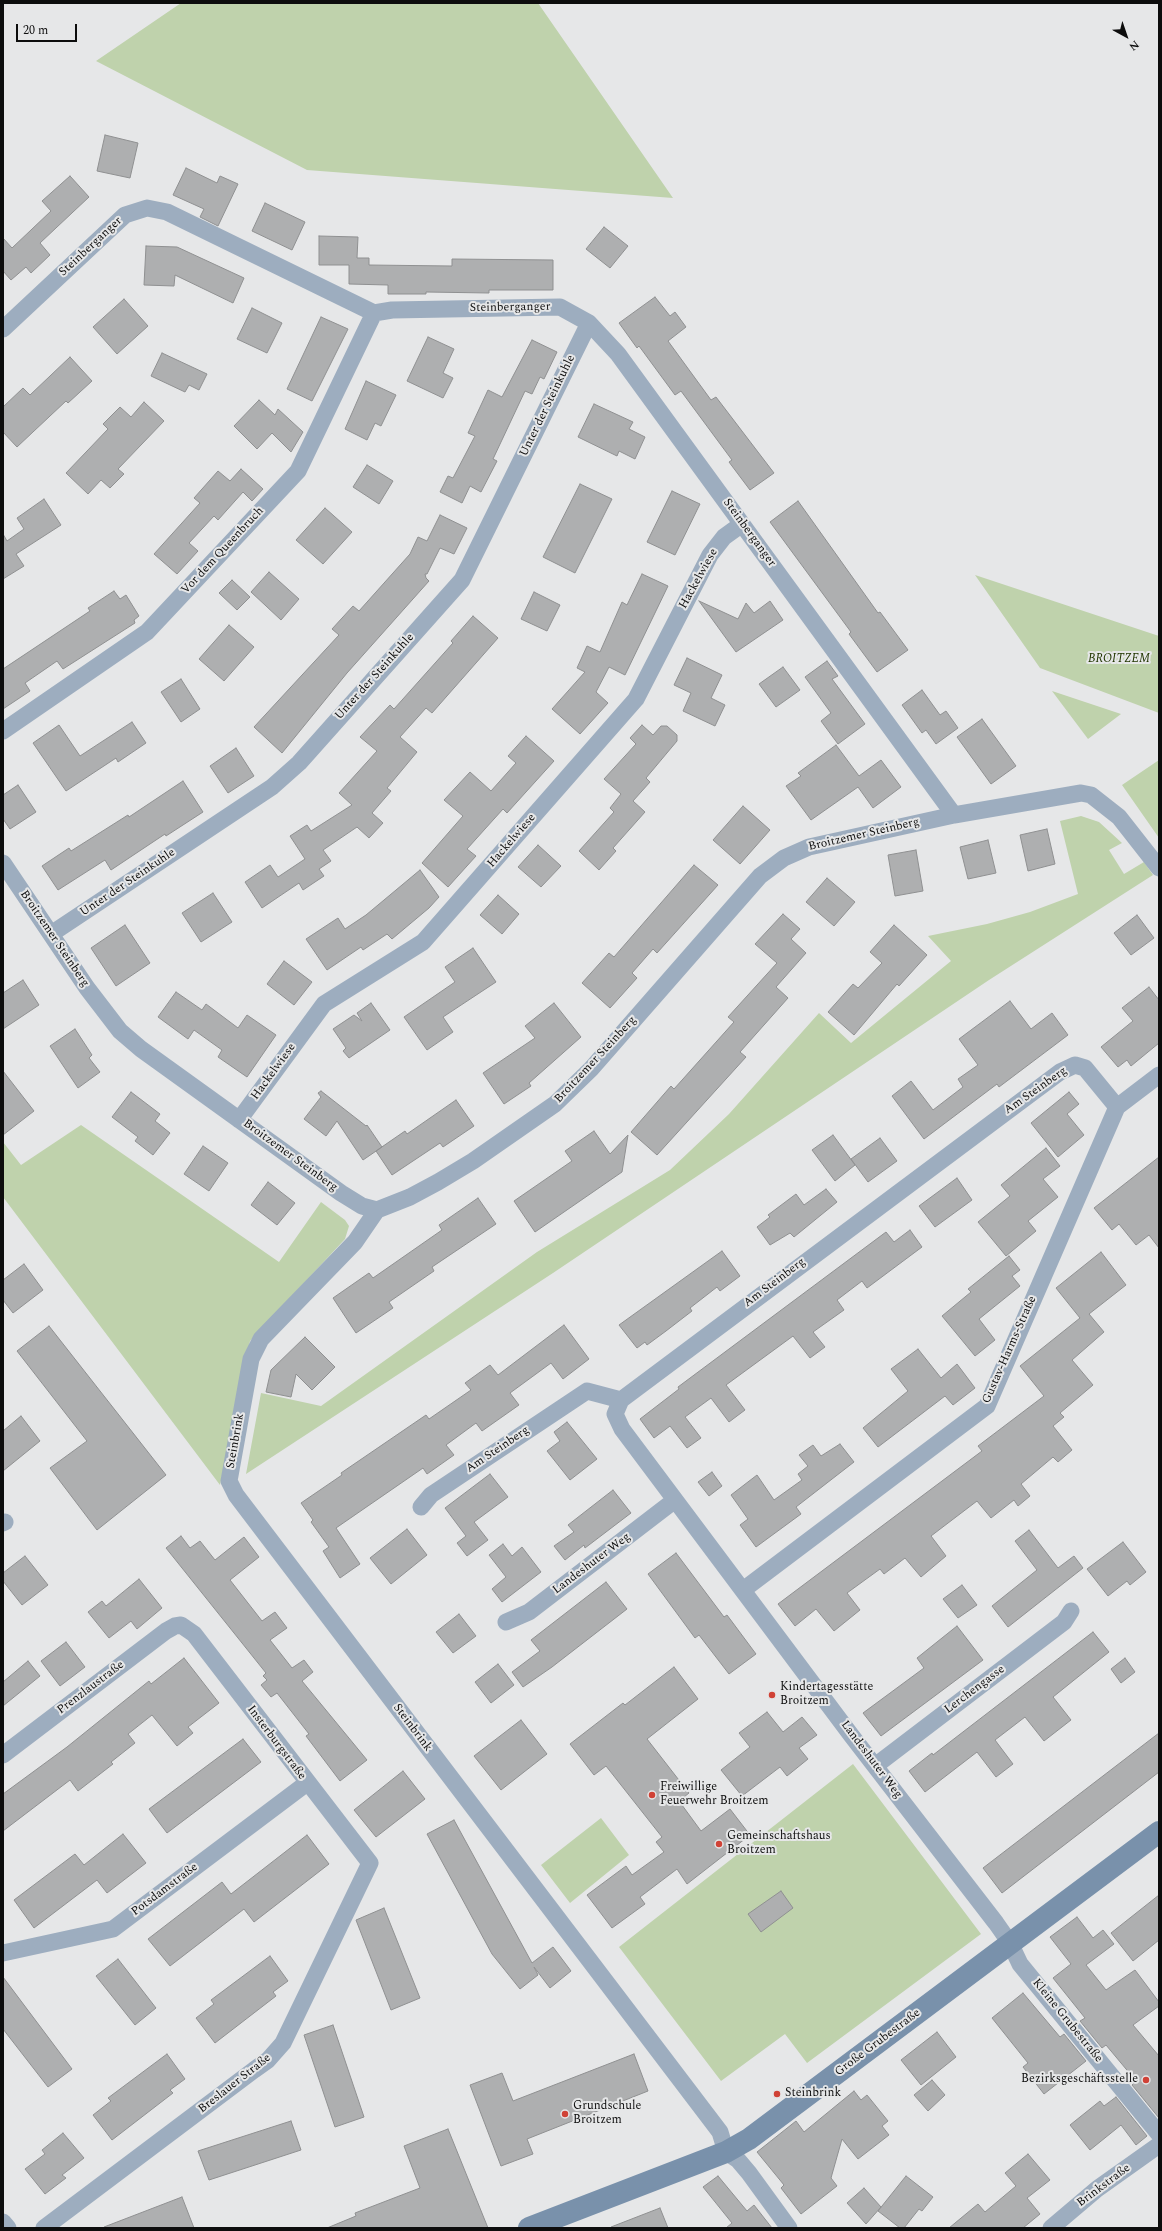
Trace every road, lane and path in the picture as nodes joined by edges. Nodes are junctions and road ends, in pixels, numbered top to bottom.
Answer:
1 (374, 313) junction
2 (589, 323) junction
3 (3, 329) edge
4 (742, 524) junction
5 (3, 731) edge
6 (954, 815) junction
7 (3, 863) edge
8 (1159, 868) edge
9 (51, 934) junction
10 (1159, 1075) edge
11 (1117, 1107) junction
12 (239, 1120) junction
13 (377, 1210) junction
14 (621, 1400) junction
15 (675, 1500) junction
16 (421, 1507) dead end
17 (743, 1590) junction
18 (1071, 1611) dead end
19 (506, 1622) dead end
20 (181, 1625) joint
21 (3, 1755) edge
22 (875, 1766) junction
23 (307, 1783) junction
24 (1159, 1832) edge
25 (370, 1863) joint
26 (1010, 1943) junction
27 (3, 1954) edge
28 (1159, 2134) edge
29 (1159, 2145) edge
30 (726, 2152) junction
31 (3, 2222) edge
32 (8, 2228) edge
33 (44, 2228) edge
34 (529, 2228) edge
35 (789, 2228) edge
36 (1050, 2228) edge

1 - 2 street, Steinberganger
1 - 3 street, Steinberganger
1 - 5 street, Vor dem Queenbruch
2 - 4 street, Steinberganger
2 - 9 street, Unter der Steinkuhle
4 - 6 street, Steinberganger
4 - 12 street, Hackelwiese
6 - 8 street, Broitzemer Steinberg
6 - 13 street, Broitzemer Steinberg
7 - 9 street, Broitzemer Steinberg
9 - 12 street, Broitzemer Steinberg
10 - 11 street, Gustav-Harms-Straße
11 - 14 street, Am Steinberg
11 - 17 street, Gustav-Harms-Straße
12 - 13 street, Broitzemer Steinberg
13 - 30 street, Steinbrink
14 - 15 street, Landeshuter Weg
14 - 16 street, Am Steinberg
15 - 17 street, Landeshuter Weg
15 - 19 street, Landeshuter Weg
17 - 22 street, Landeshuter Weg
18 - 22 street, Lerchengasse
20 - 21 street, Prenzlaustraße
20 - 23 street, Insterburgstraße
22 - 26 street, Landeshuter Weg
23 - 25 street, Insterburgstraße
23 - 27 street, Potsdamstraße
24 - 26 street, Große Grubestraße
25 - 33 street, Breslauer Straße
26 - 28 street, Kleine Grubestraße
26 - 30 street, Große Grubestraße
29 - 36 street, Brinkstraße
30 - 34 street, Große Grubestraße
30 - 35 street
31 - 32 street

